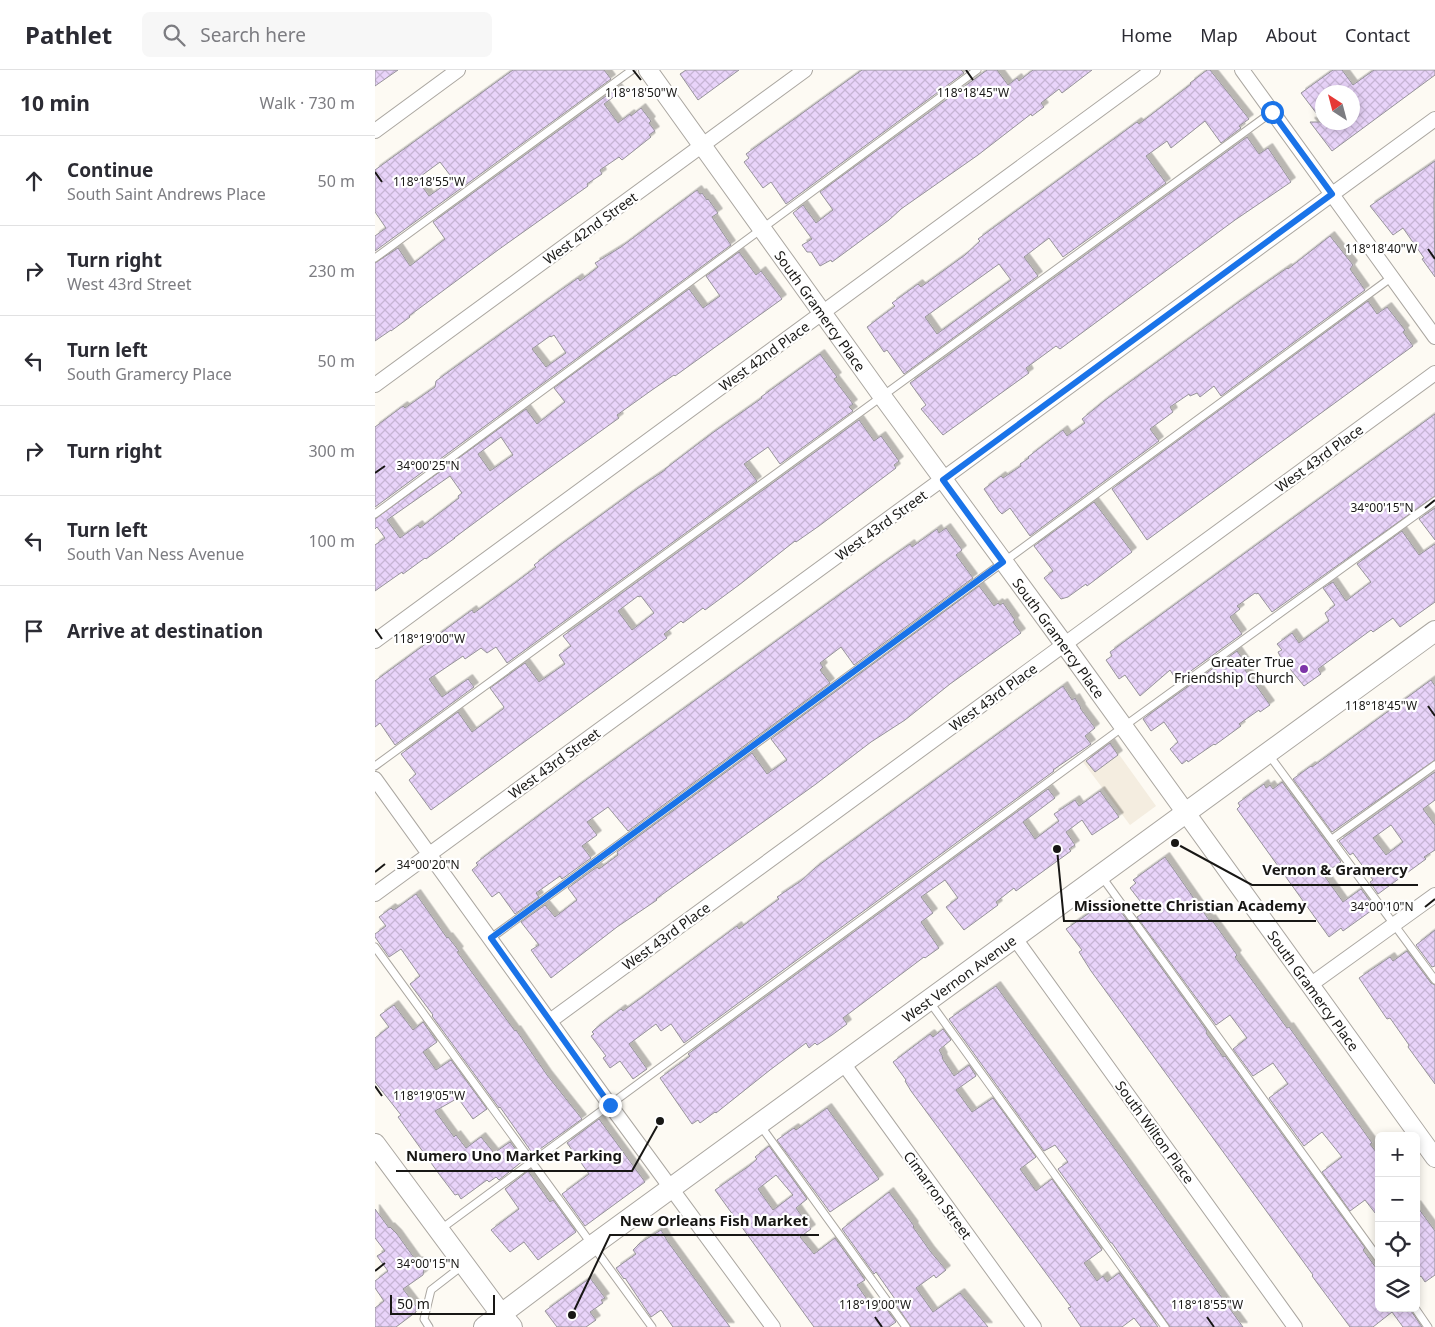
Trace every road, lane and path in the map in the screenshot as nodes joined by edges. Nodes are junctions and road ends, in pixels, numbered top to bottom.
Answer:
1 (458, 70) edge
2 (633, 70) edge
3 (648, 70) edge
4 (805, 70) edge
5 (977, 70) edge
6 (1153, 70) edge
7 (1242, 70) edge
8 (1272, 112) junction
9 (1435, 119) edge
10 (375, 131) edge
11 (703, 145) junction
12 (1332, 194) junction
13 (763, 228) junction
14 (375, 258) edge
15 (1392, 277) junction
16 (823, 314) junction
17 (1435, 337) edge
18 (1435, 373) edge
19 (375, 386) edge
20 (882, 396) junction
21 (943, 480) junction
22 (1435, 501) edge
23 (375, 514) edge
24 (1003, 562) junction
25 (1435, 631) edge
26 (375, 641) edge
27 (1064, 644) junction
28 (1123, 727) junction
29 (1267, 753) junction
30 (1435, 765) edge
31 (375, 766) edge
32 (375, 779) edge
33 (1185, 812) junction
34 (1332, 839) junction
35 (429, 854) junction
36 (1100, 874) junction
37 (375, 894) edge
38 (1435, 895) edge
39 (1395, 924) junction
40 (491, 938) junction
41 (1014, 938) junction
42 (375, 947) edge
43 (1435, 980) edge
44 (1310, 986) junction
45 (929, 1000) junction
46 (550, 1021) junction
47 (843, 1063) junction
48 (610, 1105) junction
49 (759, 1124) junction
50 (375, 1144) edge
51 (1434, 1155) edge
52 (532, 1162) junction
53 (671, 1188) junction
54 (439, 1230) junction
55 (593, 1245) junction
56 (1375, 1253) edge
57 (464, 1264) junction
58 (1418, 1312) edge
59 (507, 1320) edge
60 (429, 1327) edge
61 (484, 1327) edge
62 (652, 1327) edge
63 (773, 1327) edge
64 (906, 1327) edge
65 (1033, 1327) edge
66 (1165, 1327) edge
67 (1295, 1327) edge
68 (1428, 1327) edge

1 - 10 street
2 - 14 lane
3 - 11 street, South Gramercy Place
4 - 11 street, West 42nd Street
5 - 13 lane
6 - 16 street, West 42nd Place
7 - 8 street
8 - 12 street
8 - 20 lane
9 - 12 street, West 43rd Street
11 - 13 street, South Gramercy Place
11 - 19 street, West 42nd Street
12 - 15 street
12 - 21 street, West 43rd Street
13 - 16 street, South Gramercy Place
13 - 23 lane
15 - 17 street
15 - 24 lane
16 - 20 street, South Gramercy Place
16 - 26 street, West 42nd Place
18 - 27 street, West 43rd Place
20 - 21 street, South Gramercy Place
20 - 31 lane
21 - 24 street, South Gramercy Place
21 - 35 street, West 43rd Street
22 - 28 lane
24 - 27 street, South Gramercy Place
24 - 40 lane
25 - 29 main road, West Vernon Avenue
27 - 28 street, South Gramercy Place
27 - 46 street, West 43rd Place
28 - 33 street, South Gramercy Place
28 - 48 lane
29 - 33 main road, West Vernon Avenue
29 - 34 lane
30 - 34 lane
32 - 35 street
33 - 36 main road, West Vernon Avenue
33 - 44 street, South Gramercy Place
34 - 39 lane
35 - 37 street, West 43rd Street
35 - 40 street
36 - 41 main road, West Vernon Avenue
36 - 56 lane
38 - 39 street
39 - 43 lane
39 - 44 street
40 - 46 street
41 - 45 main road, West Vernon Avenue
41 - 67 street, South Wilton Place
42 - 52 lane
44 - 51 street, South Gramercy Place
45 - 47 main road, West Vernon Avenue
45 - 66 lane
46 - 48 street
47 - 49 main road, West Vernon Avenue
47 - 65 street, Cimarron Street
48 - 52 lane
48 - 53 street
49 - 53 main road, West Vernon Avenue
49 - 64 lane
50 - 54 main road
52 - 54 lane
52 - 55 lane
53 - 55 main road, West Vernon Avenue
53 - 63 street
54 - 57 main road
55 - 59 main road, West Vernon Avenue
55 - 62 lane
57 - 59 main road
57 - 60 lane
58 - 68 lane
59 - 61 main road, West Vernon Avenue

